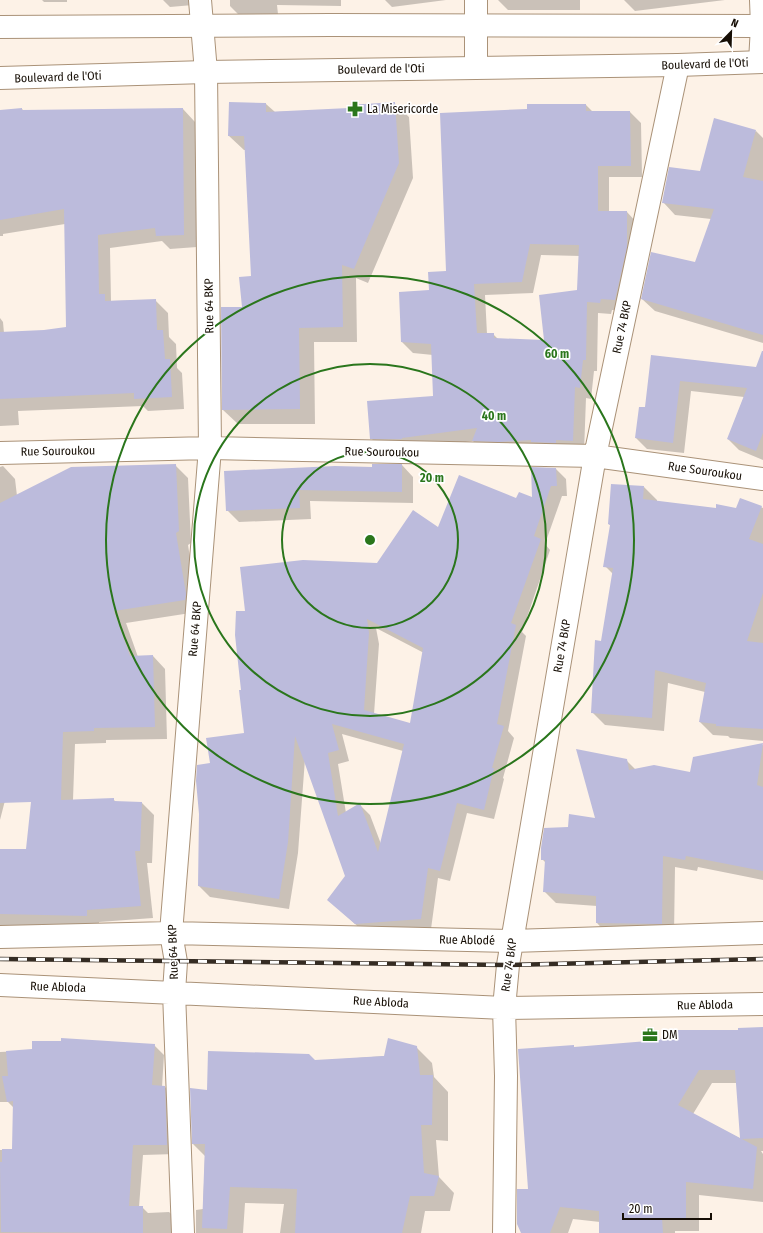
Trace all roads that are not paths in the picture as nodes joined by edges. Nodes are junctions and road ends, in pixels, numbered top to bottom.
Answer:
1 (200, 0) edge
2 (476, 0) edge
3 (761, 0) edge
4 (202, 25) junction
5 (476, 26) junction
6 (763, 26) edge
7 (0, 27) edge
8 (762, 62) edge
9 (678, 65) junction
10 (476, 67) junction
11 (206, 72) junction
12 (0, 78) edge
13 (210, 448) junction
14 (0, 453) edge
15 (595, 456) junction
16 (763, 479) edge
17 (171, 933) junction
18 (763, 933) edge
19 (0, 937) edge
20 (512, 941) junction
21 (0, 985) edge
22 (174, 992) junction
23 (763, 1004) edge
24 (504, 1008) junction
25 (184, 1233) edge
26 (504, 1233) edge

1 - 4 street, Rue 64 BKP
2 - 5 street
3 - 6 street
4 - 5 street
4 - 7 street
4 - 11 street, Rue 64 BKP
5 - 6 street
5 - 10 street
6 - 8 street
8 - 9 street, Boulevard de l'Oti
9 - 10 street, Boulevard de l'Oti
9 - 15 street, Rue 74 BKP
10 - 11 street, Boulevard de l'Oti
11 - 12 street, Boulevard de l'Oti
11 - 13 street, Rue 64 BKP
13 - 14 street, Rue Souroukou
13 - 15 street, Rue Souroukou
13 - 17 street, Rue 64 BKP
15 - 16 street, Rue Souroukou
15 - 20 street, Rue 74 BKP
17 - 19 street, Rue Ablodé
17 - 20 street, Rue Ablodé
17 - 22 street, Rue 64 BKP
18 - 20 street, Rue Ablodé
20 - 24 street, Rue 74 BKP
21 - 22 street, Rue Abloda
22 - 24 street, Rue Abloda
22 - 25 street, Rue 64 BKP
23 - 24 street, Rue Abloda
24 - 26 street, Rue 74 BKP

